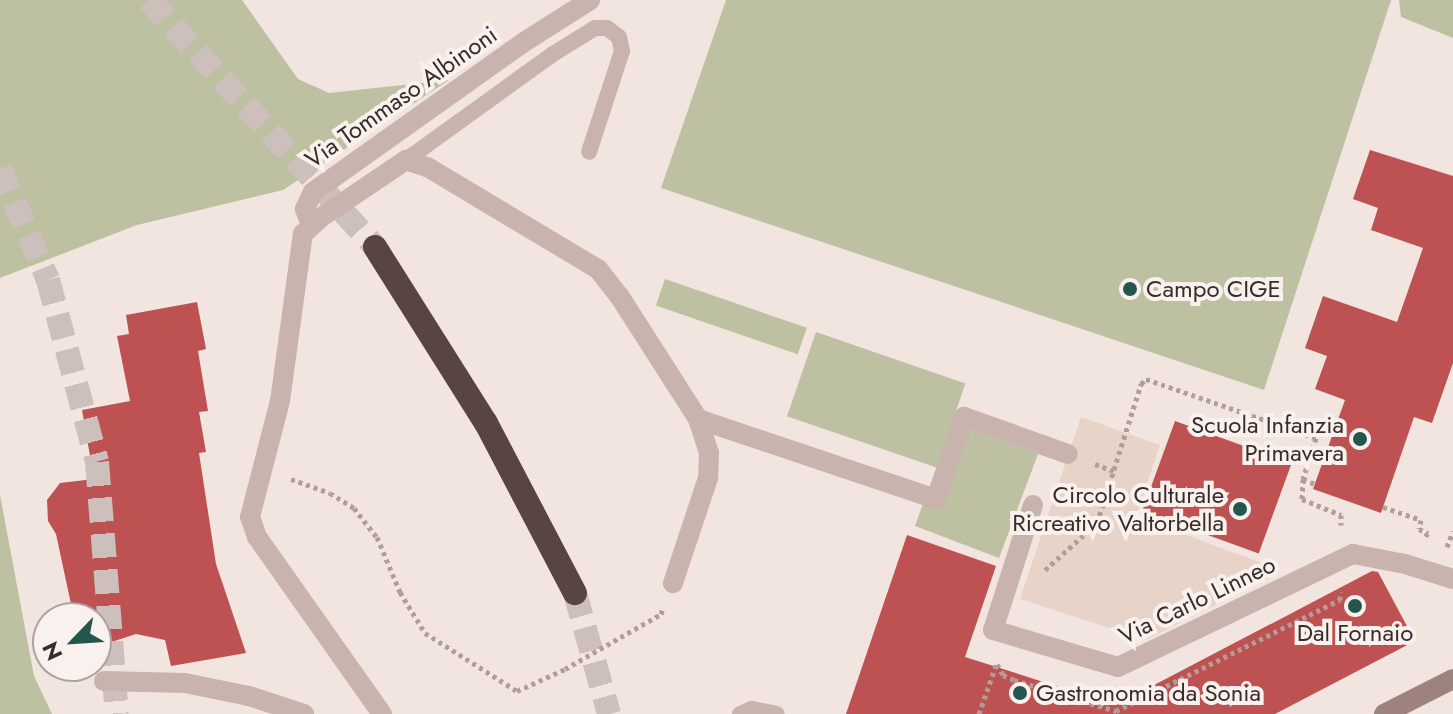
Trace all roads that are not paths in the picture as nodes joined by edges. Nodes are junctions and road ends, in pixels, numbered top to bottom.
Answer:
1 (590, 0) edge
2 (589, 152) dead end
3 (406, 160) junction
4 (311, 225) junction
5 (375, 247) tunnel mouth
6 (698, 419) junction
7 (1068, 454) dead end
8 (1033, 505) dead end
9 (1453, 579) edge
10 (673, 583) road end
11 (575, 593) tunnel mouth
12 (1453, 679) edge
13 (112, 681) edge
14 (304, 714) edge
15 (382, 714) edge
16 (740, 714) edge
17 (777, 714) edge
18 (1384, 714) edge

1 - 4 street, Via Tommaso Albinoni
2 - 3 lane
3 - 4 street
3 - 6 street
4 - 15 street, Via Tommaso Albinoni
5 - 11 highway
6 - 7 street
6 - 10 street
8 - 9 street, Via Carlo Linneo
12 - 18 street
13 - 14 street
16 - 17 lane

